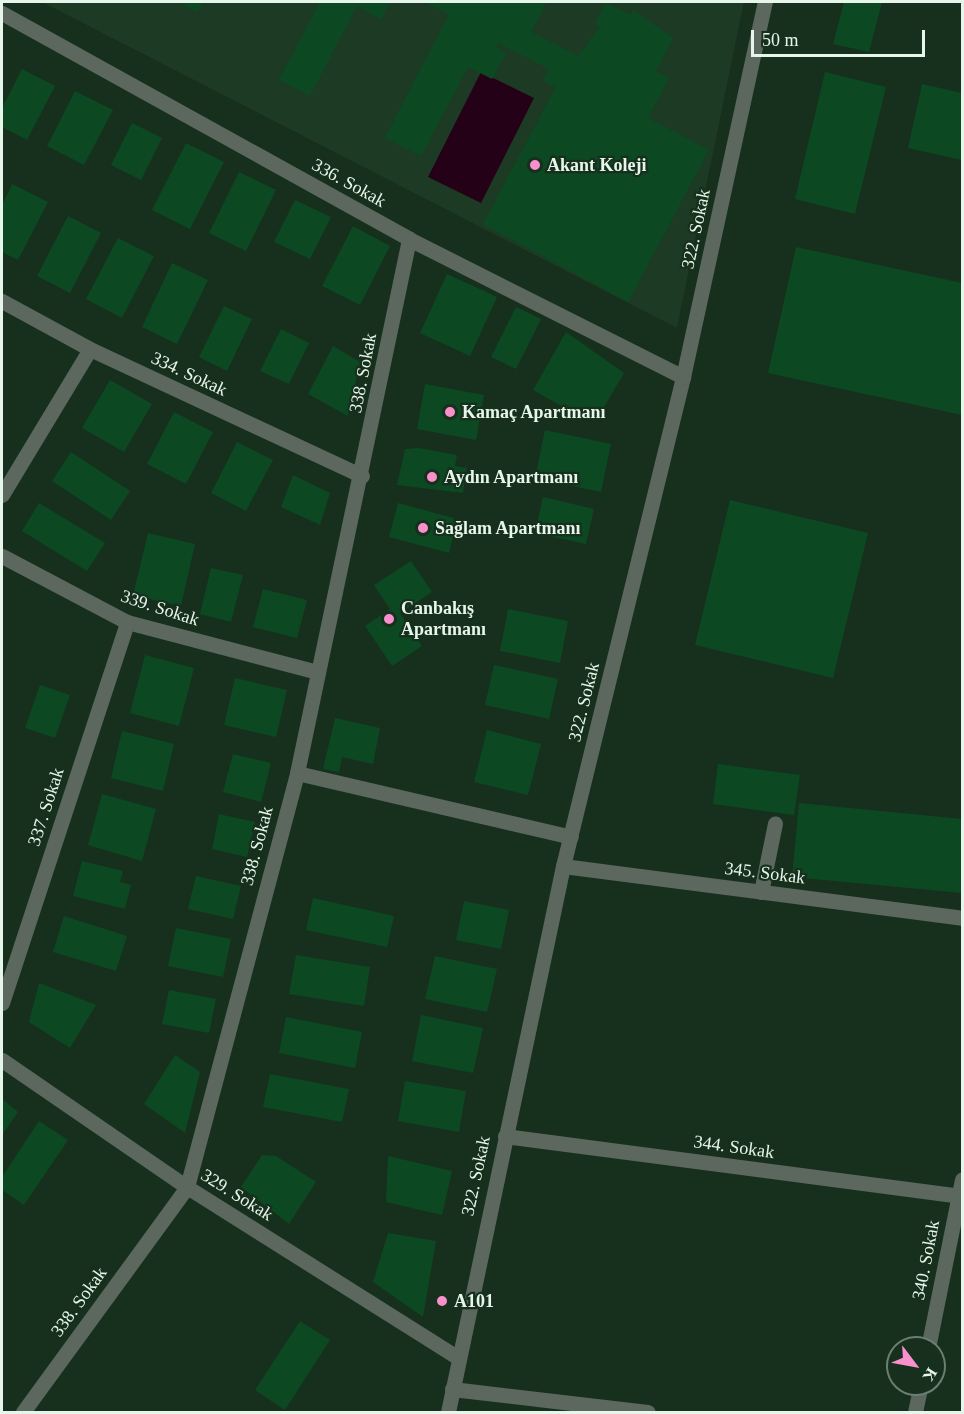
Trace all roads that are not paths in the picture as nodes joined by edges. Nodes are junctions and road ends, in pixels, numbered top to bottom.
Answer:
1 (765, 2) edge
2 (2, 13) edge
3 (409, 239) junction
4 (2, 302) edge
5 (90, 349) junction
6 (683, 377) junction
7 (362, 476) junction
8 (2, 495) edge
9 (2, 556) edge
10 (127, 622) junction
11 (318, 672) junction
12 (297, 773) junction
13 (775, 823) dead end
14 (571, 837) junction
15 (563, 866) junction
16 (761, 892) junction
17 (963, 918) edge
18 (2, 1004) edge
19 (2, 1060) edge
20 (505, 1136) junction
21 (963, 1179) edge
22 (187, 1186) junction
23 (959, 1196) junction
24 (930, 1336) edge
25 (457, 1357) junction
26 (452, 1389) junction
27 (919, 1396) edge
28 (22, 1413) edge
29 (448, 1413) edge
30 (648, 1413) edge
31 (915, 1413) edge

1 - 6 street, 322. Sokak
2 - 3 street, 336. Sokak
3 - 6 street, 336. Sokak
3 - 7 street, 338. Sokak
4 - 5 street, 334. Sokak
5 - 7 street, 334. Sokak
5 - 8 street
6 - 14 street, 322. Sokak
7 - 11 street, 338. Sokak
9 - 10 street, 339. Sokak
10 - 11 street, 339. Sokak
10 - 18 street, 337. Sokak
11 - 12 street, 338. Sokak
12 - 14 street
12 - 22 street, 338. Sokak
13 - 16 street
14 - 15 street, 322. Sokak
15 - 16 street, 345. Sokak
15 - 20 street, 322. Sokak
16 - 17 street, 345. Sokak
19 - 22 street, 329. Sokak
20 - 23 street, 344. Sokak
20 - 25 street, 322. Sokak
21 - 23 street, 340. Sokak
22 - 25 street, 329. Sokak
22 - 28 street, 338. Sokak
23 - 24 street, 340. Sokak
25 - 26 street, 322. Sokak
26 - 29 street, 322. Sokak
26 - 30 street
27 - 31 street

